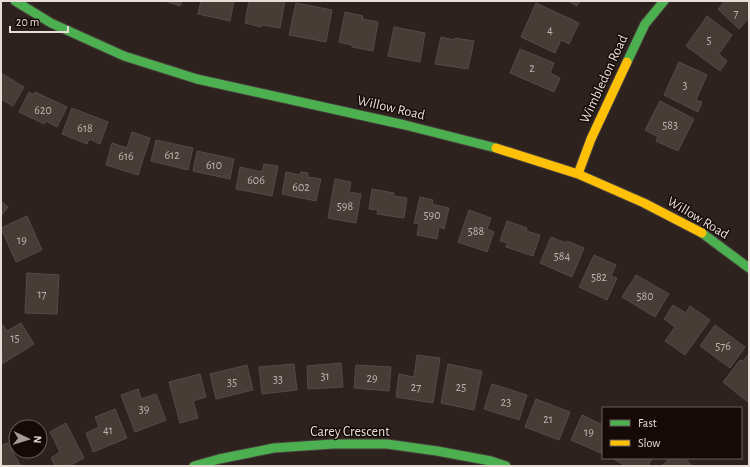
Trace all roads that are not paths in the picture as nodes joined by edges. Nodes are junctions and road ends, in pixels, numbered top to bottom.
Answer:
1 (16, 1) edge
2 (664, 1) edge
3 (578, 174) junction
4 (749, 268) edge
5 (194, 466) edge
6 (506, 466) edge

1 - 3 street, Willow Road
2 - 3 street, Wimbledon Road
3 - 4 street, Willow Road
5 - 6 street, Carey Crescent

